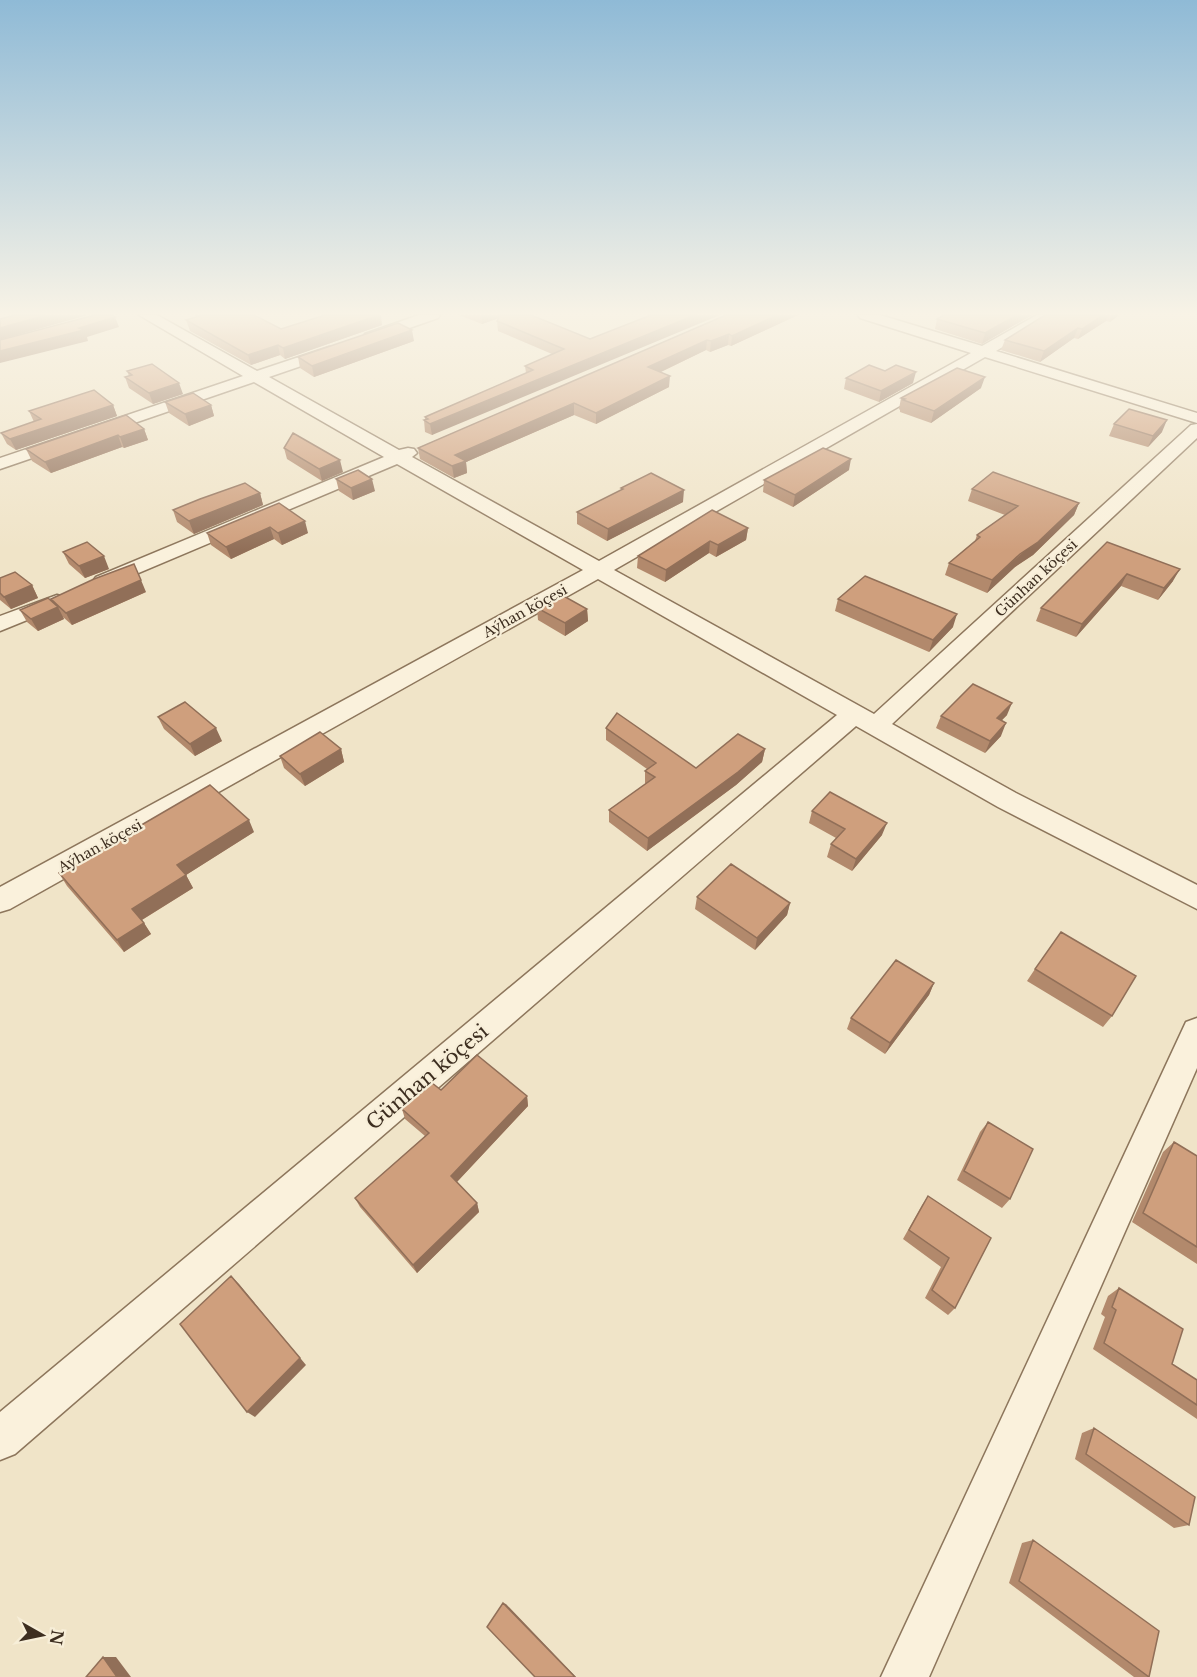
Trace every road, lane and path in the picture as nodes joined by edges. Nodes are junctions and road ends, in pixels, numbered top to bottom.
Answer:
1 (208, 393) edge
2 (285, 393) edge
3 (910, 393) edge
4 (1115, 393) edge
5 (1197, 418) edge
6 (1197, 429) edge
7 (419, 448) edge
8 (397, 457) junction
9 (0, 464) edge
10 (598, 570) junction
11 (0, 624) edge
12 (865, 720) junction
13 (1197, 898) edge
14 (0, 902) edge
15 (1197, 1032) edge
16 (0, 1439) edge
17 (905, 1677) edge

1 - 9 street
2 - 8 street
3 - 10 street, Aýhan köçesi
4 - 5 street
6 - 12 street, Günhan köçesi
7 - 8 street
8 - 10 street
8 - 11 street
10 - 12 street
10 - 14 street, Aýhan köçesi
12 - 13 street
12 - 16 street, Günhan köçesi
15 - 17 street

